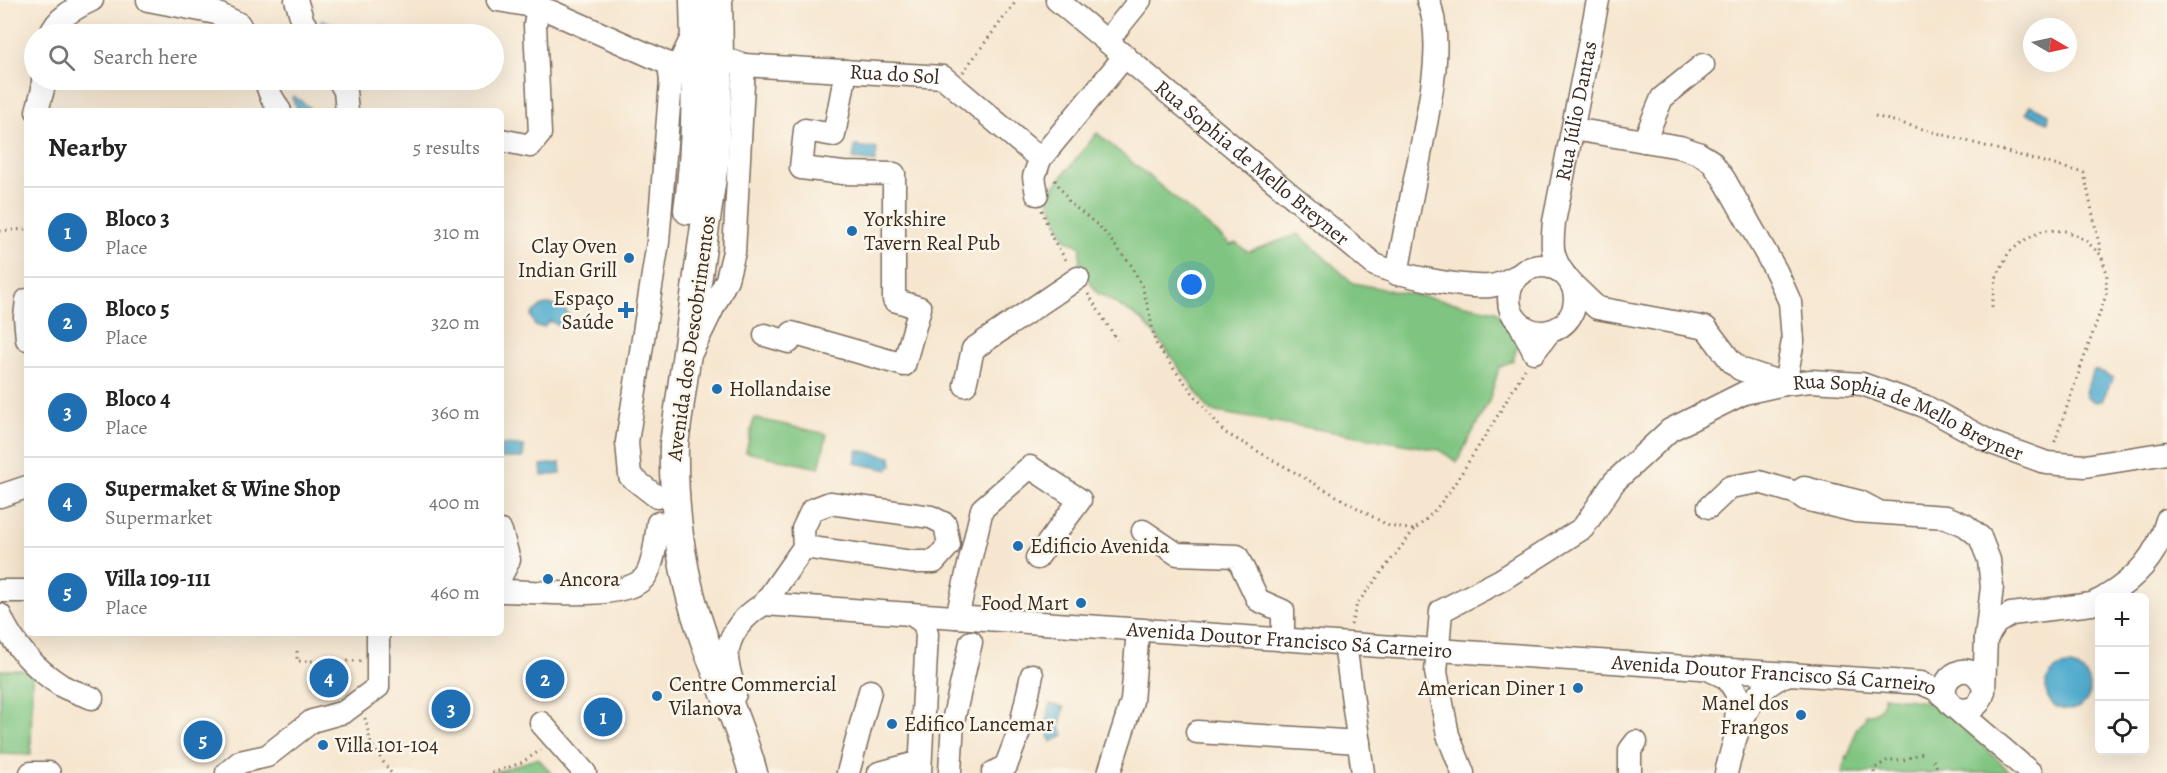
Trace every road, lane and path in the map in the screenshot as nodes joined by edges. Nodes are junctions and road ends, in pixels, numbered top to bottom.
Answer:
1 (92, 0) edge
2 (148, 0) edge
3 (296, 0) edge
4 (498, 0) edge
5 (694, 0) edge
6 (717, 0) edge
7 (1017, 0) edge
8 (1057, 0) edge
9 (1140, 0) edge
10 (1428, 0) edge
11 (1598, 0) edge
12 (538, 7) junction
13 (57, 24) edge
14 (239, 24) edge
15 (304, 24) edge
16 (695, 32) junction
17 (1107, 41) junction
18 (1125, 56) junction
19 (732, 61) junction
20 (1703, 65) dead end
21 (846, 71) junction
22 (960, 76) dead end
23 (671, 81) junction
24 (43, 90) edge
25 (269, 90) edge
26 (344, 90) edge
27 (38, 108) edge
28 (278, 108) edge
29 (347, 108) edge
30 (1875, 116) dead end
31 (1573, 129) junction
32 (504, 141) edge
33 (1644, 141) junction
34 (1040, 159) junction
35 (1037, 195) dead end
36 (1554, 222) junction
37 (24, 228) edge
38 (0, 231) edge
39 (2101, 255) junction
40 (1522, 272) junction
41 (1397, 274) junction
42 (1078, 278) dead end
43 (1568, 279) junction
44 (1466, 284) junction
45 (1992, 307) dead end
46 (1597, 308) junction
47 (1516, 318) junction
48 (765, 335) dead end
49 (1550, 335) junction
50 (1785, 384) junction
51 (965, 385) dead end
52 (2167, 453) edge
53 (2047, 463) junction
54 (24, 488) edge
55 (0, 496) edge
56 (1709, 507) dead end
57 (658, 510) junction
58 (2167, 520) edge
59 (1414, 530) junction
60 (1143, 531) dead end
61 (504, 542) edge
62 (804, 547) junction
63 (1036, 558) dead end
64 (504, 570) edge
65 (0, 591) edge
66 (24, 591) edge
67 (504, 591) edge
68 (2111, 593) edge
69 (1991, 599) junction
70 (2095, 602) edge
71 (764, 604) junction
72 (911, 614) junction
73 (2012, 614) junction
74 (0, 615) edge
75 (957, 617) junction
76 (1138, 630) junction
77 (378, 636) edge
78 (1986, 637) junction
79 (1283, 640) junction
80 (971, 642) dead end
81 (1345, 644) junction
82 (1437, 650) junction
83 (297, 651) dead end
84 (378, 661) junction
85 (1708, 669) junction
86 (1960, 671) junction
87 (1032, 675) dead end
88 (1800, 675) junction
89 (870, 691) dead end
90 (1983, 696) junction
91 (92, 698) dead end
92 (1951, 704) junction
93 (365, 716) dead end
94 (923, 719) junction
95 (953, 721) junction
96 (740, 728) junction
97 (547, 730) joint
98 (1197, 732) dead end
99 (1736, 736) junction
100 (1995, 740) junction
101 (1359, 742) junction
102 (1636, 742) dead end
103 (1922, 753) dead end
104 (1933, 760) dead end
105 (920, 768) edge
106 (957, 772) edge
107 (31, 773) edge
108 (49, 773) edge
109 (227, 773) edge
110 (391, 773) edge
111 (492, 773) edge
112 (585, 773) edge
113 (735, 773) edge
114 (753, 773) edge
115 (848, 773) edge
116 (879, 773) edge
117 (993, 773) edge
118 (1109, 773) edge
119 (1363, 773) edge
120 (1463, 773) edge
121 (1630, 773) edge
122 (1726, 773) edge
123 (1874, 773) edge
124 (1940, 773) edge
125 (2031, 773) edge

1 - 13 street
2 - 14 street
3 - 15 street
4 - 12 street
5 - 16 main road, Avenida dos Descobrimentos
6 - 19 main road, Avenida dos Descobrimentos
7 - 22 path
8 - 17 street, Rua Sophia de Mello Breyner
9 - 17 street
10 - 41 street
11 - 31 street, Rua Júlio Dantas
12 - 23 street
12 - 32 street
16 - 23 street, Avenida dos Descobrimentos
16 - 57 main road, Avenida dos Descobrimentos
17 - 18 street, Rua Sophia de Mello Breyner
18 - 34 street
18 - 41 street, Rua Sophia de Mello Breyner
19 - 21 street, Rua do Sol
19 - 96 main road, Avenida dos Descobrimentos
20 - 33 street
21 - 34 street, Rua do Sol
21 - 48 street
23 - 57 street, Avenida dos Descobrimentos
24 - 27 street
25 - 28 street
26 - 29 street
30 - 39 path
31 - 33 street
31 - 36 street, Rua Júlio Dantas
33 - 50 street
34 - 35 street
34 - 59 path
36 - 40 street, Rua Júlio Dantas
36 - 43 street, Rua Júlio Dantas
37 - 38 path
39 - 45 path
39 - 53 path
40 - 43 street, Rua Sophia de Mello Breyner
40 - 44 street, Rua Sophia de Mello Breyner
40 - 47 street
41 - 44 street, Rua Sophia de Mello Breyner
42 - 51 street
43 - 46 street, Rua Sophia de Mello Breyner
43 - 49 street
44 - 47 street, Rua Sophia de Mello Breyner
46 - 49 street
46 - 50 street, Rua Sophia de Mello Breyner
47 - 49 street
49 - 59 path
50 - 53 street, Rua Sophia de Mello Breyner
50 - 82 street
52 - 53 street, Rua Sophia de Mello Breyner
54 - 55 street
56 - 69 street
57 - 67 street
57 - 113 main road, Avenida dos Descobrimentos
58 - 68 street
59 - 81 path
60 - 79 street
61 - 64 street
62 - 62 street
62 - 71 street
63 - 75 street
65 - 66 street
69 - 73 street
69 - 78 street
70 - 73 street
71 - 72 street, Avenida Doutor Francisco Sá Carneiro
71 - 96 street
72 - 75 street, Avenida Doutor Francisco Sá Carneiro
72 - 94 street
73 - 78 street
74 - 91 street
75 - 76 street, Avenida Doutor Francisco Sá Carneiro
76 - 79 street, Avenida Doutor Francisco Sá Carneiro
76 - 118 street
77 - 84 street
78 - 86 street
78 - 90 street
79 - 81 street, Avenida Doutor Francisco Sá Carneiro
80 - 95 street
81 - 82 street, Avenida Doutor Francisco Sá Carneiro
81 - 101 street
82 - 85 street, Avenida Doutor Francisco Sá Carneiro
82 - 120 street
83 - 84 path
84 - 109 street
85 - 88 street, Avenida Doutor Francisco Sá Carneiro
85 - 99 street
86 - 90 street
86 - 92 street
87 - 117 street
88 - 92 street, Avenida Doutor Francisco Sá Carneiro
88 - 99 street
89 - 115 street
90 - 92 street
90 - 100 street
92 - 100 street, Avenida Doutor Francisco Sá Carneiro
93 - 110 path
94 - 95 street
94 - 105 street
95 - 106 street
96 - 114 main road, Avenida dos Descobrimentos
97 - 111 path
97 - 112 street
98 - 101 street
99 - 122 street
100 - 125 street, Avenida Doutor Francisco Sá Carneiro
101 - 119 street
102 - 121 street
103 - 123 path
104 - 124 path
105 - 106 street
105 - 116 street
107 - 108 street

